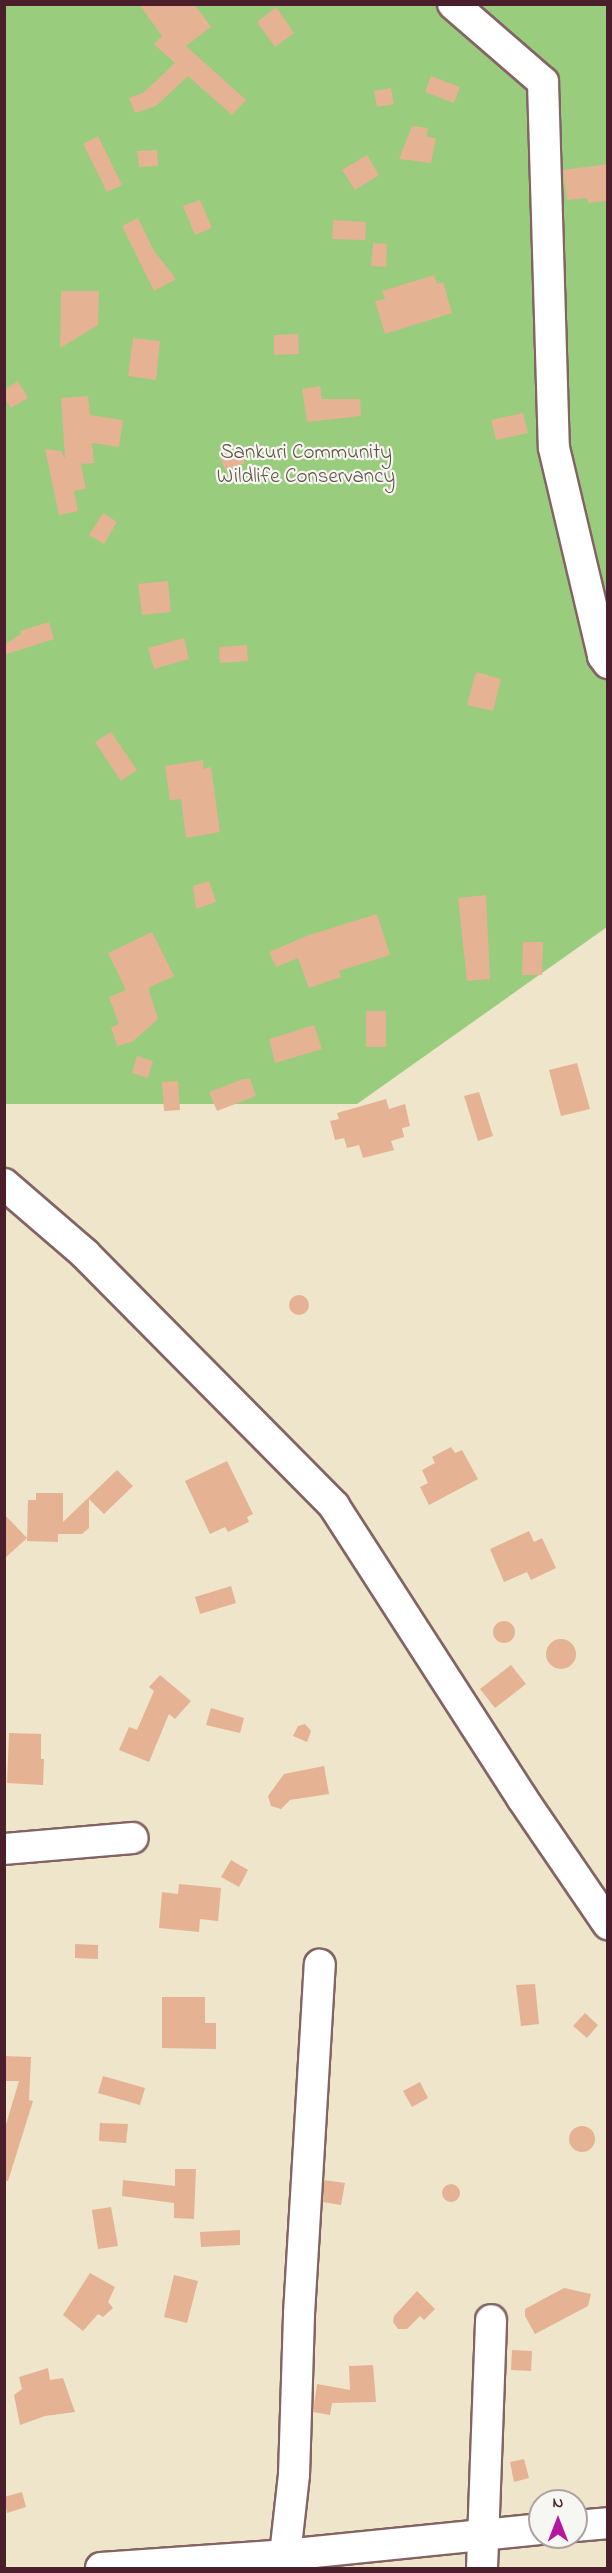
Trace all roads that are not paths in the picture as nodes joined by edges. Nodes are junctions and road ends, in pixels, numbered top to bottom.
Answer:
1 (453, 4) edge
2 (608, 663) edge
3 (4, 1184) edge
4 (133, 1838) dead end
5 (4, 1849) edge
6 (608, 1924) edge
7 (320, 1965) dead end
8 (491, 2320) dead end
9 (608, 2523) edge
10 (588, 2525) edge
11 (528, 2530) edge
12 (485, 2534) junction
13 (286, 2562) edge
14 (110, 2568) edge
15 (482, 2568) edge

1 - 2 street
3 - 6 street
4 - 5 street
7 - 13 street
8 - 12 street
9 - 10 street
11 - 12 street
12 - 13 street
12 - 15 street
13 - 14 street

